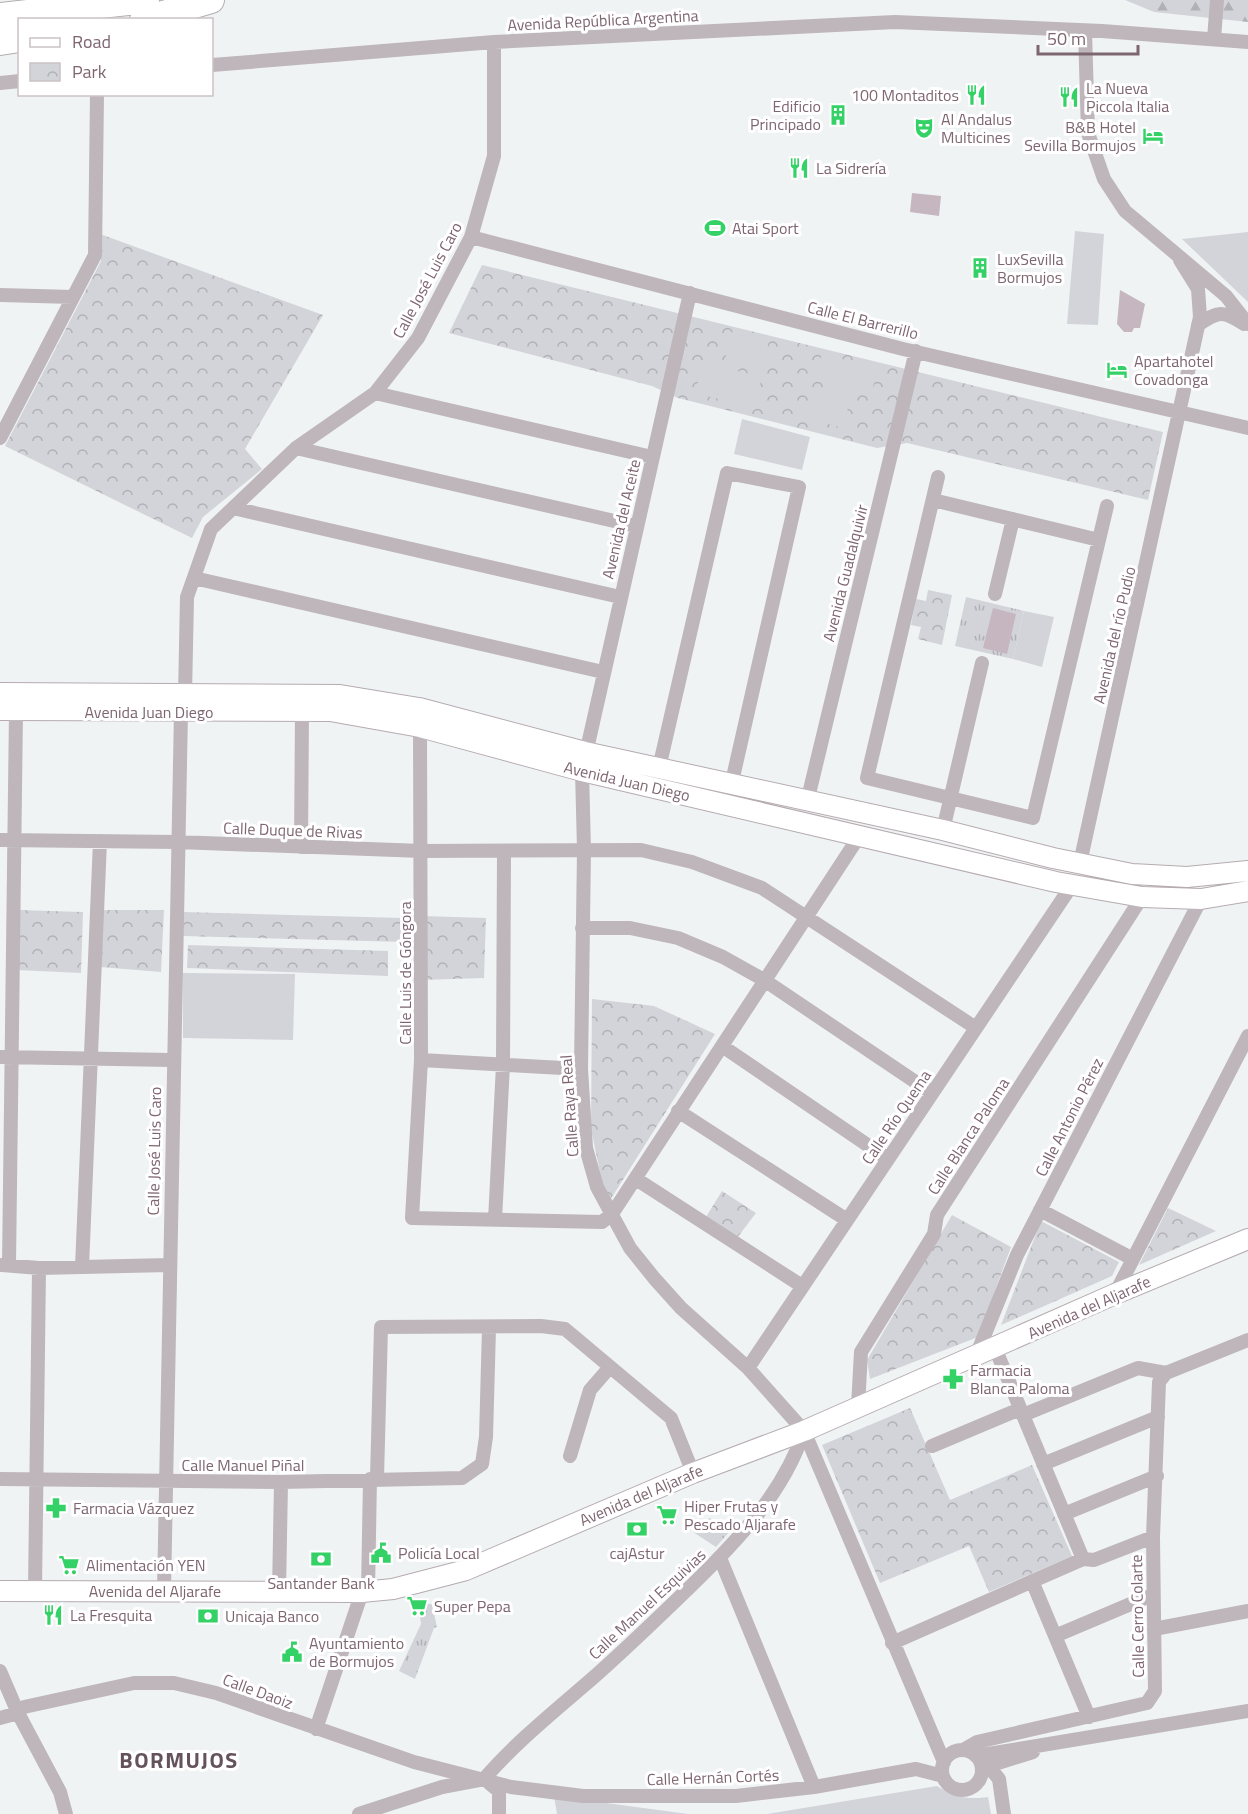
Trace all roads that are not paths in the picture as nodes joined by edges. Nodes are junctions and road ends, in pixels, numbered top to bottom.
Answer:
1 (146, 0) edge
2 (211, 0) edge
3 (1217, 0) edge
4 (0, 16) edge
5 (150, 18) edge
6 (1085, 31) junction
7 (18, 39) edge
8 (1214, 39) junction
9 (0, 42) edge
10 (494, 42) junction
11 (1248, 42) edge
12 (213, 65) edge
13 (18, 81) edge
14 (0, 83) edge
15 (97, 96) edge
16 (471, 237) junction
17 (1180, 260) junction
18 (690, 293) junction
19 (0, 295) edge
20 (73, 297) junction
21 (1248, 325) edge
22 (1198, 326) junction
23 (916, 351) junction
24 (375, 393) junction
25 (1180, 414) junction
26 (1248, 428) edge
27 (0, 438) edge
28 (296, 448) junction
29 (652, 457) junction
30 (938, 477) dead end
31 (933, 500) junction
32 (1107, 506) dead end
33 (233, 508) junction
34 (1013, 519) junction
35 (636, 526) junction
36 (1099, 540) junction
37 (194, 578) junction
38 (995, 594) dead end
39 (620, 597) junction
40 (982, 663) dead end
41 (603, 672) junction
42 (0, 693) edge
43 (183, 704) junction
44 (8, 711) edge
45 (302, 712) junction
46 (420, 727) junction
47 (583, 761) junction
48 (659, 768) junction
49 (731, 786) junction
50 (950, 798) junction
51 (807, 802) junction
52 (943, 830) junction
53 (860, 835) junction
54 (0, 840) edge
55 (16, 841) junction
56 (100, 841) junction
57 (177, 842) junction
58 (301, 847) junction
59 (584, 850) junction
60 (422, 851) junction
61 (504, 851) junction
62 (1080, 863) junction
63 (1248, 871) edge
64 (1072, 885) junction
65 (1248, 891) edge
66 (1142, 897) junction
67 (1201, 899) junction
68 (807, 917) junction
69 (582, 928) junction
70 (764, 980) junction
71 (976, 1028) junction
72 (1248, 1036) edge
73 (722, 1046) junction
74 (7, 1058) edge
75 (89, 1059) junction
76 (172, 1060) junction
77 (421, 1060) junction
78 (503, 1065) junction
79 (581, 1069) junction
80 (932, 1093) junction
81 (678, 1111) junction
82 (888, 1159) junction
83 (636, 1179) junction
84 (1040, 1210) junction
85 (612, 1215) junction
86 (495, 1220) junction
87 (847, 1220) junction
88 (1248, 1239) edge
89 (1133, 1259) junction
90 (4, 1265) edge
91 (169, 1265) junction
92 (82, 1267) junction
93 (39, 1268) junction
94 (802, 1287) junction
95 (1116, 1294) junction
96 (489, 1328) junction
97 (1248, 1340) edge
98 (995, 1348) junction
99 (976, 1356) junction
100 (610, 1367) junction
101 (748, 1368) junction
102 (1166, 1373) junction
103 (858, 1406) junction
104 (1022, 1412) junction
105 (1158, 1417) junction
106 (804, 1431) junction
107 (932, 1446) dead end
108 (570, 1456) dead end
109 (1044, 1464) junction
110 (693, 1473) junction
111 (1157, 1476) junction
112 (373, 1478) junction
113 (0, 1479) edge
114 (38, 1479) junction
115 (167, 1482) junction
116 (281, 1482) junction
117 (1064, 1514) junction
118 (1153, 1537) junction
119 (720, 1558) junction
120 (1083, 1559) junction
121 (1032, 1581) junction
122 (0, 1591) edge
123 (35, 1591) junction
124 (164, 1591) junction
125 (279, 1592) junction
126 (365, 1592) junction
127 (1152, 1595) junction
128 (1248, 1611) edge
129 (1154, 1629) junction
130 (1055, 1636) junction
131 (892, 1643) junction
132 (0, 1671) edge
133 (1248, 1711) edge
134 (18, 1713) junction
135 (1089, 1717) junction
136 (0, 1718) edge
137 (316, 1729) junction
138 (978, 1764) junction
139 (943, 1769) junction
140 (484, 1779) junction
141 (814, 1787) junction
142 (403, 1807) edge
143 (66, 1814) edge
144 (360, 1814) edge
145 (499, 1814) edge
146 (1004, 1814) edge

1 - 4 highway
2 - 5 highway
3 - 8 street
6 - 8 street, Avenida República Argentina
6 - 10 street, Avenida República Argentina
6 - 17 street
7 - 9 highway
8 - 11 street, Avenida República Argentina
10 - 12 street, Avenida República Argentina
10 - 16 street, Calle José Luis Caro
13 - 14 street
15 - 20 street
16 - 18 street, Calle El Barrerillo
16 - 24 street, Calle José Luis Caro
17 - 21 street
17 - 22 street, Avenida del río Pudio
18 - 23 street, Calle El Barrerillo
18 - 29 street, Avenida del Aceite
19 - 20 street
20 - 27 street
21 - 22 street
22 - 25 street, Avenida del río Pudio
23 - 25 street, Calle El Barrerillo
23 - 51 street, Avenida Guadalquivir
24 - 28 street, Calle José Luis Caro
24 - 29 street
25 - 26 street, Calle El Barrerillo
25 - 62 street, Avenida del río Pudio
28 - 33 street, Calle José Luis Caro
28 - 35 street
29 - 35 street, Avenida del Aceite
30 - 31 street
31 - 34 street
31 - 50 street
32 - 36 street
33 - 37 street, Calle José Luis Caro
33 - 39 street
34 - 36 street
34 - 38 street
35 - 39 street, Avenida del Aceite
36 - 50 street
37 - 41 street
37 - 43 street, Calle José Luis Caro
39 - 41 street, Avenida del Aceite
40 - 50 street
41 - 47 street, Avenida del Aceite
42 - 43 street, Avenida Juan Diego
43 - 44 street, Avenida Juan Diego
43 - 45 street, Avenida Juan Diego
43 - 47 street, Avenida Juan Diego
43 - 57 street, Calle José Luis Caro
44 - 55 street
45 - 46 street, Avenida Juan Diego
45 - 58 street
46 - 47 street, Avenida Juan Diego
46 - 60 street, Calle Luis de Góngora
47 - 48 street, Avenida Juan Diego
47 - 53 street, Avenida Juan Diego
47 - 59 street, Calle Raya Real
48 - 49 street, Avenida Juan Diego
48 - 49 street
49 - 51 street, Avenida Juan Diego
50 - 52 street
51 - 52 street, Avenida Juan Diego
52 - 62 street, Avenida Juan Diego
53 - 64 street, Avenida Juan Diego
53 - 68 street
54 - 55 street, Calle Duque de Rivas
55 - 56 street, Calle Duque de Rivas
55 - 74 street
56 - 57 street, Calle Duque de Rivas
56 - 75 street
57 - 58 street, Calle Duque de Rivas
57 - 76 street, Calle José Luis Caro
58 - 60 street, Calle Duque de Rivas
59 - 61 street, Calle Duque de Rivas
59 - 68 street, Calle Duque de Rivas
59 - 69 street, Calle Raya Real
60 - 61 street, Calle Duque de Rivas
60 - 77 street, Calle Luis de Góngora
61 - 78 street
62 - 63 street, Avenida Juan Diego
64 - 66 street, Avenida Juan Diego
64 - 71 street, Calle Río Quema
65 - 67 street, Avenida Juan Diego
66 - 67 street, Avenida Juan Diego
66 - 103 street, Calle Blanca Paloma
67 - 84 street, Calle Antonio Pérez
68 - 70 street
68 - 71 street, Calle Duque de Rivas
69 - 70 street
69 - 79 street, Calle Raya Real
70 - 73 street
70 - 80 street
71 - 80 street, Calle Río Quema
72 - 89 street
73 - 81 street
73 - 82 street
74 - 75 street
74 - 90 street
75 - 76 street
75 - 92 street
76 - 91 street, Calle José Luis Caro
77 - 78 street
77 - 86 street, Calle Luis de Góngora
78 - 79 street
78 - 86 street
79 - 85 street, Calle Raya Real
80 - 82 street, Calle Río Quema
81 - 83 street
81 - 87 street
82 - 87 street, Calle Río Quema
83 - 85 street
83 - 94 street
84 - 89 street
84 - 99 street, Calle Antonio Pérez
85 - 86 street
85 - 101 street, Calle Raya Real
87 - 94 street, Calle Río Quema
88 - 95 street, Avenida del Aljarafe
89 - 95 street
90 - 93 street
91 - 92 street
91 - 115 street, Calle José Luis Caro
92 - 93 street
93 - 114 street
94 - 101 street, Calle Río Quema
95 - 98 street, Avenida del Aljarafe
96 - 100 street
96 - 112 street, Calle Manuel Piñal
96 - 112 street
97 - 102 street
98 - 99 street, Avenida del Aljarafe
98 - 104 street
99 - 103 street, Avenida del Aljarafe
100 - 108 street
100 - 110 street
101 - 106 street, Calle Raya Real
102 - 104 street
102 - 105 street, Calle Cerro Colarte
103 - 106 street, Avenida del Aljarafe
104 - 107 street
104 - 109 street
105 - 109 street
105 - 111 street, Calle Cerro Colarte
106 - 110 street, Avenida del Aljarafe
106 - 119 street, Calle Manuel Esquivias
106 - 131 street, Calle Raya Real
109 - 117 street
110 - 126 street, Avenida del Aljarafe
111 - 117 street
111 - 118 street, Calle Cerro Colarte
112 - 116 street, Calle Manuel Piñal
112 - 126 street
113 - 114 street, Calle Manuel Piñal
114 - 115 street, Calle Manuel Piñal
114 - 123 street
115 - 116 street, Calle Manuel Piñal
115 - 124 street, Calle José Luis Caro
116 - 125 street
117 - 120 street
118 - 120 street
118 - 127 street, Calle Cerro Colarte
119 - 140 street, Calle Manuel Esquivias
119 - 141 street
120 - 121 street
121 - 130 street
121 - 131 street
122 - 123 street, Avenida del Aljarafe
123 - 124 street, Avenida del Aljarafe
124 - 125 street, Avenida del Aljarafe
125 - 126 street, Avenida del Aljarafe
126 - 137 street
127 - 129 street, Calle Cerro Colarte
127 - 130 street
128 - 129 street
129 - 135 street, Calle Cerro Colarte
130 - 135 street
131 - 139 street, Calle Raya Real
132 - 134 street
133 - 138 street
134 - 136 street, Calle Daoiz
134 - 137 street, Calle Daoiz
134 - 143 street
135 - 138 street, Calle Cerro Colarte
137 - 140 street, Calle Daoiz
138 - 139 street
138 - 139 street
138 - 146 street
139 - 141 street, Calle Hernán Cortés
140 - 141 street, Calle Hernán Cortés
140 - 142 street
140 - 145 street
142 - 144 street

